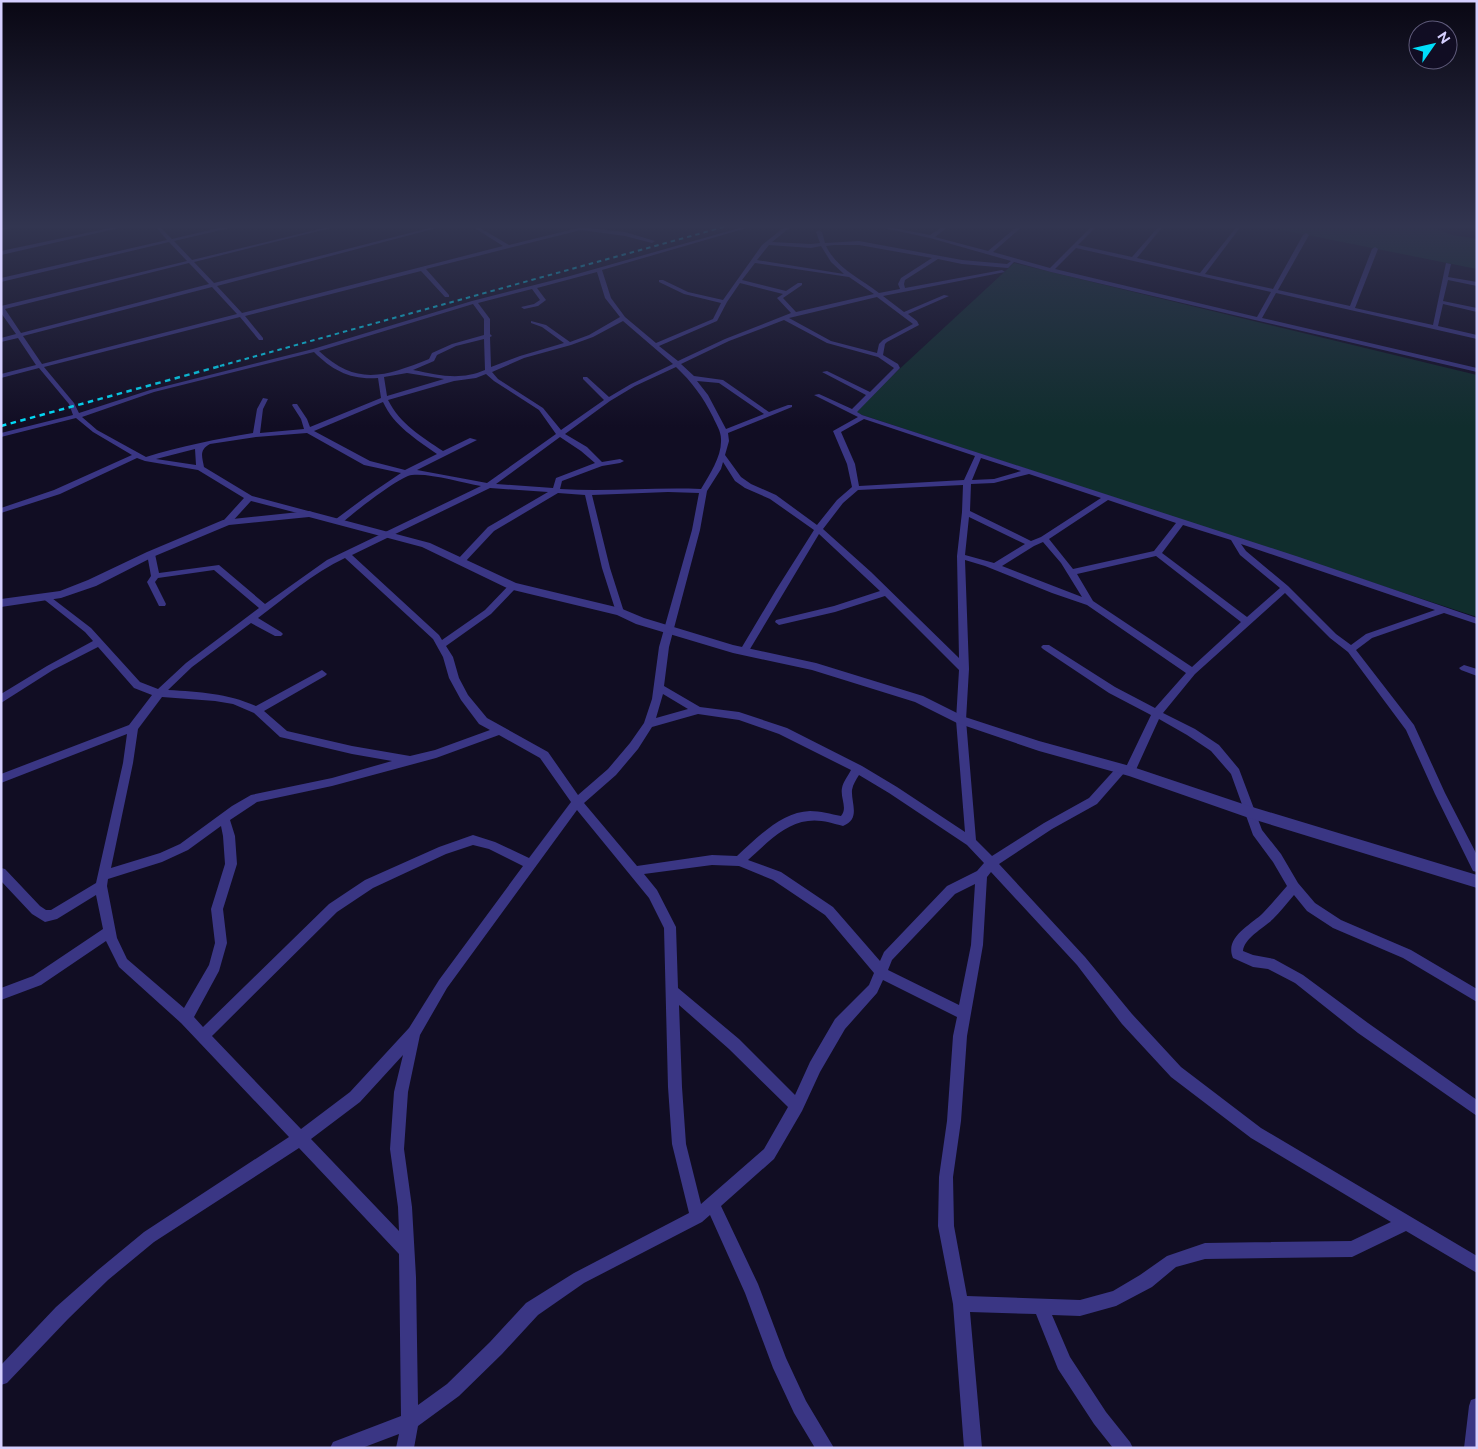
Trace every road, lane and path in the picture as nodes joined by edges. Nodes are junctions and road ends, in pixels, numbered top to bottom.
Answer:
1 (787, 292) edge
2 (62, 293) edge
3 (180, 293) edge
4 (221, 293) edge
5 (330, 293) edge
6 (445, 293) edge
7 (512, 293) edge
8 (538, 293) edge
9 (606, 293) edge
10 (683, 293) edge
11 (730, 293) edge
12 (874, 293) edge
13 (890, 293) edge
14 (1149, 293) edge
15 (1275, 293) edge
16 (1283, 293) edge
17 (1358, 293) edge
18 (1442, 293) edge
19 (878, 295) junction
20 (448, 296) dead end
21 (946, 296) dead end
22 (474, 302) junction
23 (724, 302) junction
24 (1440, 302) junction
25 (524, 307) dead end
26 (1, 308) edge
27 (1352, 308) junction
28 (1477, 310) edge
29 (795, 314) junction
30 (903, 314) junction
31 (241, 315) junction
32 (623, 318) junction
33 (784, 318) junction
34 (1259, 318) junction
35 (533, 322) dead end
36 (1435, 328) junction
37 (19, 335) junction
38 (489, 336) junction
39 (1477, 338) edge
40 (1, 340) edge
41 (261, 340) dead end
42 (569, 344) junction
43 (655, 346) junction
44 (315, 350) junction
45 (880, 356) junction
46 (677, 364) junction
47 (40, 366) junction
48 (1477, 370) edge
49 (407, 371) junction
50 (488, 372) junction
51 (825, 372) dead end
52 (1, 376) edge
53 (381, 376) junction
54 (464, 378) junction
55 (585, 378) dead end
56 (692, 378) junction
57 (453, 379) junction
58 (496, 380) junction
59 (817, 395) dead end
60 (871, 395) junction
61 (265, 399) dead end
62 (384, 399) junction
63 (608, 400) junction
64 (295, 405) dead end
65 (790, 406) dead end
66 (853, 412) junction
67 (768, 414) junction
68 (77, 416) junction
69 (863, 417) junction
70 (308, 431) junction
71 (724, 432) junction
72 (560, 434) junction
73 (1, 435) edge
74 (256, 435) junction
75 (473, 440) dead end
76 (201, 446) junction
77 (441, 453) junction
78 (137, 455) junction
79 (979, 455) junction
80 (722, 456) junction
81 (145, 460) junction
82 (620, 460) dead end
83 (600, 464) junction
84 (200, 468) junction
85 (1027, 472) junction
86 (410, 473) junction
87 (966, 484) junction
88 (488, 486) junction
89 (856, 488) junction
90 (556, 491) junction
91 (703, 491) junction
92 (588, 493) junction
93 (248, 498) junction
94 (1105, 498) junction
95 (1, 511) edge
96 (966, 512) junction
97 (309, 514) junction
98 (339, 521) junction
99 (227, 522) junction
100 (1181, 522) junction
101 (818, 529) junction
102 (386, 535) junction
103 (1044, 538) junction
104 (1234, 539) junction
105 (1031, 544) junction
106 (1158, 553) junction
107 (151, 554) junction
108 (346, 554) junction
109 (961, 556) junction
110 (461, 560) junction
111 (995, 567) junction
112 (1073, 572) junction
113 (155, 576) junction
114 (513, 586) junction
115 (1285, 588) junction
116 (886, 592) junction
117 (45, 597) junction
118 (1, 603) edge
119 (1090, 603) junction
120 (162, 604) dead end
121 (265, 608) junction
122 (1443, 610) junction
123 (620, 612) junction
124 (250, 618) junction
125 (1477, 621) edge
126 (779, 622) dead end
127 (1247, 622) junction
128 (670, 630) junction
129 (278, 634) dead end
130 (99, 642) junction
131 (441, 645) junction
132 (1046, 647) dead end
133 (1351, 650) junction
134 (744, 652) junction
135 (1464, 668) dead end
136 (964, 670) junction
137 (1192, 672) junction
138 (1477, 673) edge
139 (322, 674) dead end
140 (658, 687) junction
141 (159, 693) junction
142 (1, 699) edge
143 (257, 710) junction
144 (698, 710) junction
145 (1156, 714) junction
146 (961, 720) junction
147 (649, 724) junction
148 (133, 728) junction
149 (501, 730) junction
150 (410, 760) junction
151 (858, 769) junction
152 (1126, 770) junction
153 (1, 779) edge
154 (577, 802) junction
155 (1249, 812) junction
156 (224, 819) junction
157 (971, 842) junction
158 (739, 861) junction
159 (991, 863) junction
160 (530, 864) junction
161 (1477, 867) edge
162 (635, 871) junction
163 (1, 873) edge
164 (981, 875) junction
165 (103, 881) junction
166 (1477, 882) edge
167 (1294, 887) junction
168 (109, 932) junction
169 (882, 973) junction
170 (673, 992) junction
171 (1, 994) edge
172 (1477, 996) edge
173 (964, 1014) junction
174 (186, 1018) junction
175 (414, 1033) junction
176 (204, 1035) junction
177 (797, 1106) junction
178 (1477, 1110) edge
179 (301, 1138) junction
180 (712, 1203) junction
181 (697, 1217) junction
182 (1406, 1222) junction
183 (407, 1251) junction
184 (1477, 1265) edge
185 (961, 1304) junction
186 (1041, 1307) junction
187 (1, 1377) edge
188 (1477, 1406) edge
189 (410, 1421) junction
190 (339, 1448) edge
191 (404, 1448) edge
192 (825, 1448) edge
193 (973, 1448) edge
194 (1124, 1448) edge
195 (1473, 1448) edge

1 - 29 street
2 - 26 street
3 - 37 street
4 - 31 street
5 - 31 street
6 - 20 street
7 - 22 street
8 - 25 street
9 - 32 street
10 - 23 street
11 - 23 street
12 - 19 street
13 - 19 street
14 - 34 street
15 - 34 street
16 - 27 street
17 - 27 street
18 - 24 street
19 - 29 street
19 - 30 street
21 - 30 street
22 - 38 street
22 - 44 street
23 - 43 street
24 - 28 street
24 - 36 street
26 - 37 street
27 - 36 street
29 - 33 street
30 - 45 street
31 - 41 street
31 - 47 street
32 - 42 street
32 - 43 street
33 - 45 street
33 - 46 street
34 - 48 street
35 - 42 street
36 - 39 street
37 - 40 street
37 - 47 street
38 - 49 street
38 - 50 street
42 - 50 street
43 - 46 street
44 - 53 street
44 - 68 street
45 - 60 street
46 - 56 street
46 - 63 street
47 - 52 street
47 - 68 street
49 - 53 street
49 - 57 street
50 - 54 street
50 - 58 street
51 - 60 street
53 - 62 street
54 - 57 street
54 - 58 street
55 - 63 street
56 - 67 street
56 - 71 street
57 - 62 street
58 - 72 street
59 - 66 street
60 - 66 street
61 - 74 street
62 - 70 street
62 - 77 street
63 - 72 street
64 - 70 street
65 - 67 street
66 - 69 street
67 - 71 street
68 - 73 street
68 - 78 street
69 - 79 street
69 - 89 street
70 - 74 street
70 - 86 street
71 - 80 street
72 - 83 street
72 - 88 street
74 - 76 street
75 - 77 street
76 - 81 street
76 - 84 street
77 - 86 street
78 - 81 street
78 - 95 street
79 - 85 street
79 - 87 street
80 - 91 street
80 - 101 street
81 - 84 street
82 - 83 street
83 - 90 street
84 - 93 street
85 - 87 street
85 - 94 street
86 - 88 street
86 - 98 street
87 - 89 street
87 - 96 street
88 - 90 street
88 - 102 street
89 - 101 street
90 - 92 street
90 - 110 street
91 - 92 street
91 - 128 street
92 - 123 street
93 - 97 street
93 - 99 street
94 - 100 street
94 - 103 street
96 - 105 street
96 - 109 street
97 - 98 street
97 - 99 street
98 - 102 street
99 - 107 street
100 - 104 street
100 - 106 street
101 - 116 street
101 - 134 street
102 - 108 street
102 - 110 street
103 - 105 street
103 - 112 street
104 - 115 street
104 - 122 street
105 - 111 street
106 - 112 street
106 - 127 street
107 - 113 street
107 - 117 street
108 - 121 street
108 - 131 street
109 - 111 street
109 - 136 street
110 - 114 street
111 - 119 street
112 - 119 street
113 - 120 street
113 - 121 street
114 - 123 street
114 - 131 street
115 - 127 street
115 - 133 street
116 - 126 street
116 - 136 street
117 - 118 street
117 - 130 street
119 - 137 street
121 - 124 street
122 - 125 street
122 - 133 street
123 - 128 street
124 - 129 street
124 - 141 street
127 - 137 street
128 - 134 street
128 - 140 street
130 - 141 street
130 - 142 street
131 - 149 street
132 - 145 street
133 - 161 street
134 - 146 street
135 - 138 street
136 - 146 street
137 - 145 street
139 - 143 street
140 - 144 street
140 - 147 street
141 - 143 street
141 - 148 street
143 - 150 street
144 - 147 street
144 - 151 street
145 - 152 street
145 - 155 street
146 - 152 street
146 - 157 street
147 - 154 street
148 - 153 street
148 - 165 street
149 - 150 street
149 - 154 street
150 - 156 street
151 - 157 street
151 - 158 street
152 - 155 street
152 - 159 street
154 - 160 street
154 - 162 street
155 - 166 street
155 - 167 street
156 - 165 street
156 - 174 street
157 - 159 street
158 - 162 street
158 - 169 street
159 - 164 street
159 - 182 street
160 - 175 street
160 - 176 street
162 - 170 street
163 - 165 street
164 - 169 street
164 - 173 street
165 - 168 street
167 - 172 street
167 - 178 street
168 - 171 street
168 - 174 street
169 - 173 street
169 - 177 street
170 - 177 street
170 - 181 street
173 - 185 street
174 - 176 street
175 - 179 street
175 - 183 street
176 - 179 street
177 - 180 street
179 - 183 street
179 - 187 street
180 - 181 street
180 - 192 street
181 - 189 street
182 - 184 street
182 - 186 street
183 - 189 street
185 - 186 street
185 - 193 street
186 - 194 street
188 - 195 street
189 - 190 street
189 - 191 street

